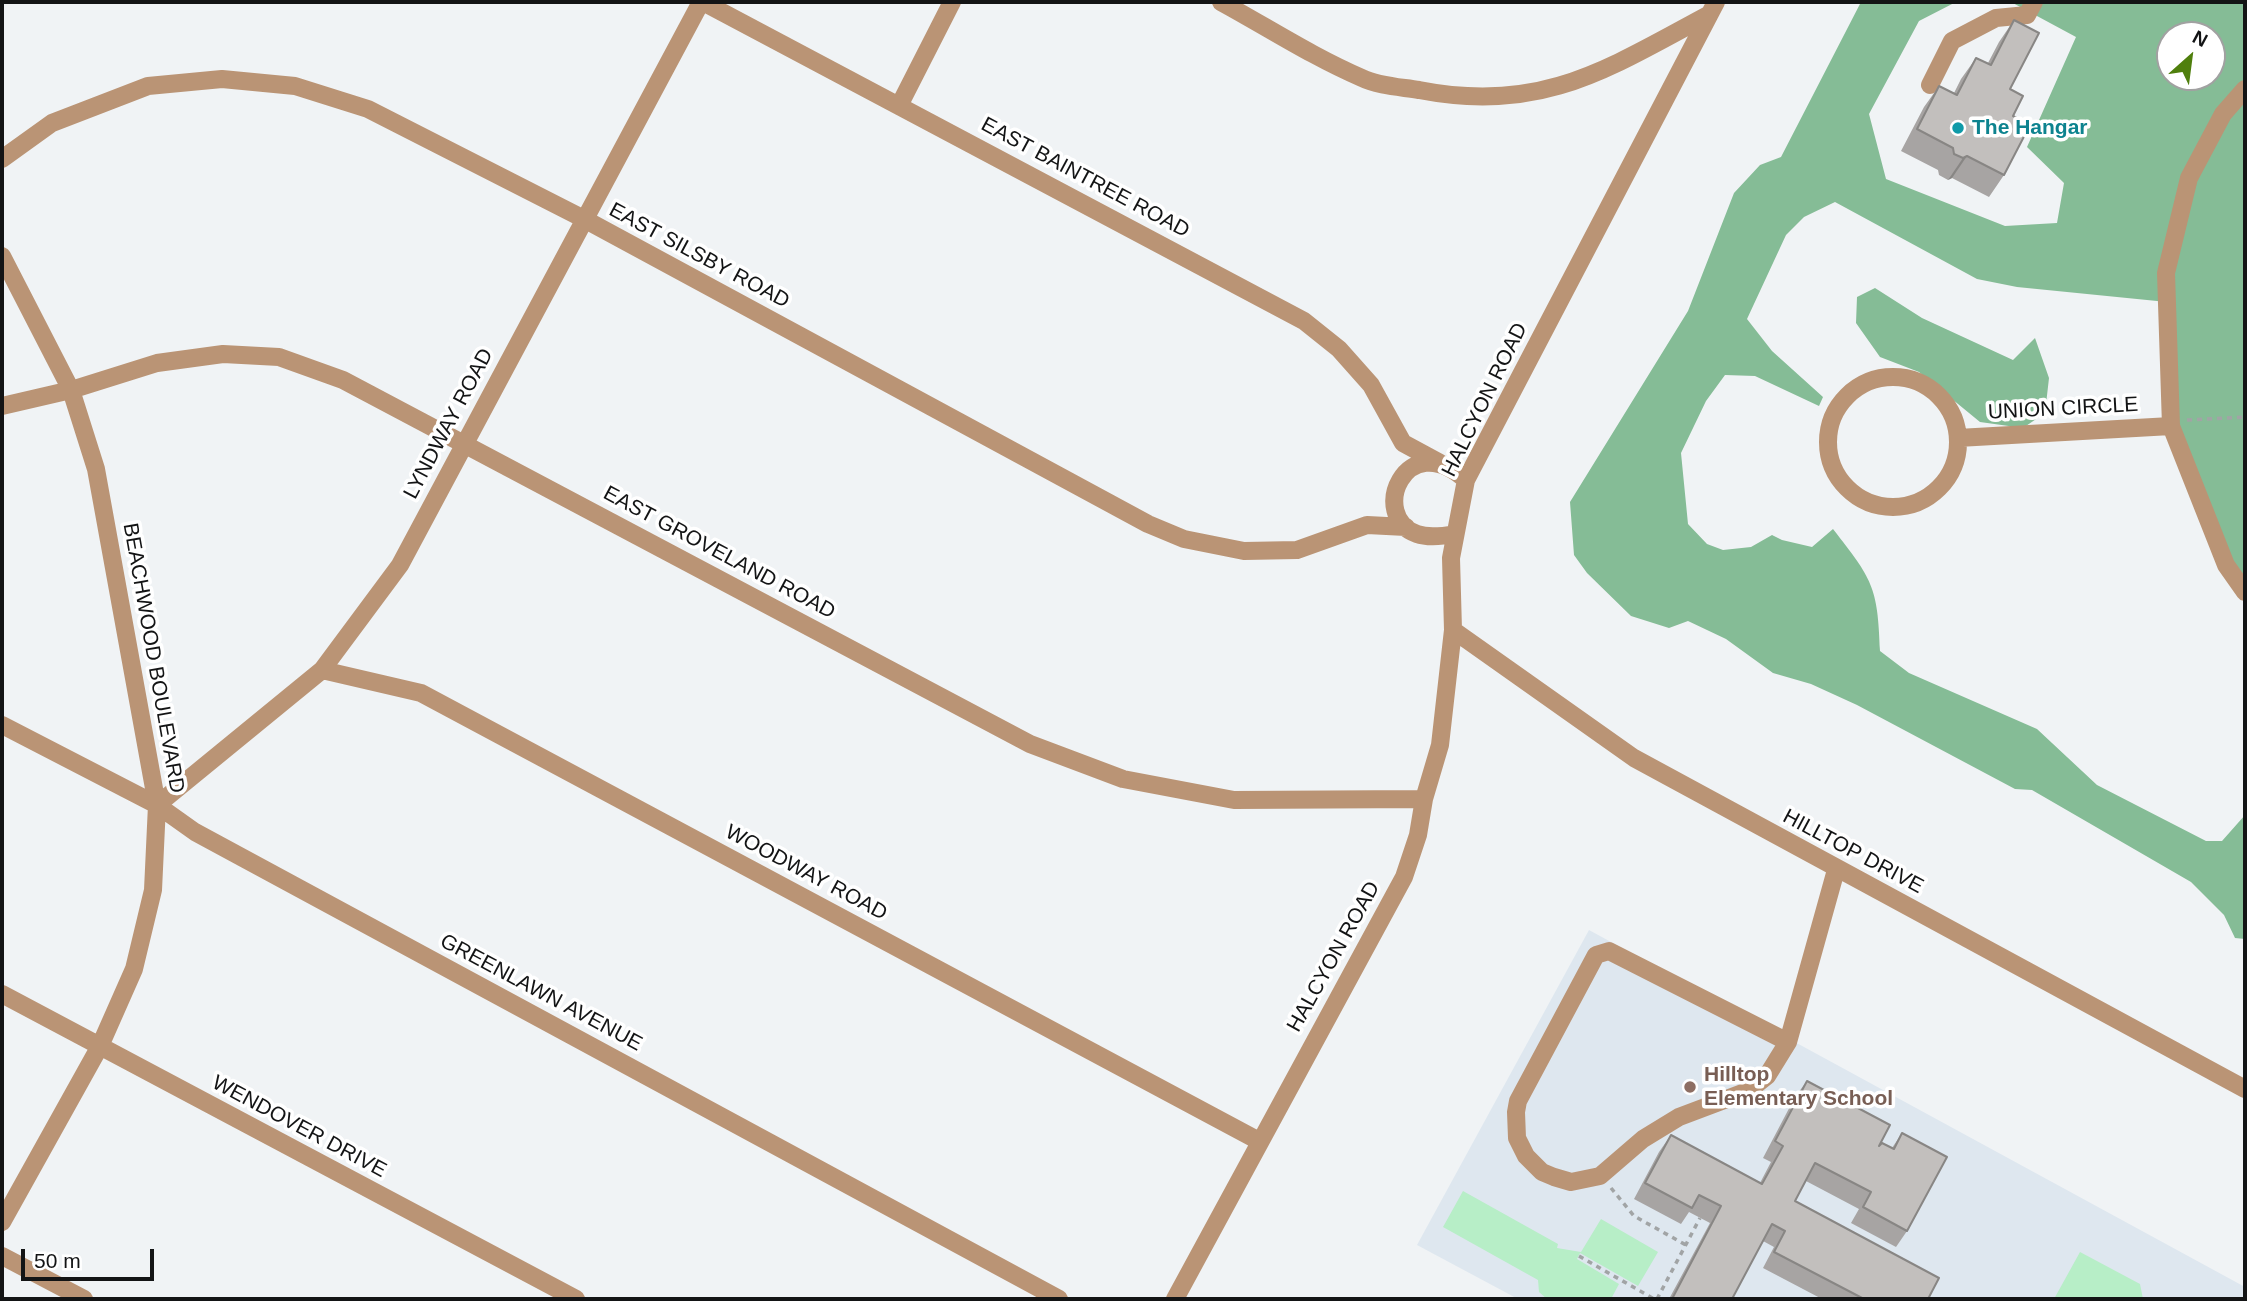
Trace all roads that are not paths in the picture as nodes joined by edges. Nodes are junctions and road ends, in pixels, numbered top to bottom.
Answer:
1 (702, 2) edge
2 (952, 2) edge
3 (1221, 2) edge
4 (2034, 2) edge
5 (1713, 8) edge
6 (1930, 85) dead end
7 (2245, 89) edge
8 (900, 104) junction
9 (2, 159) edge
10 (584, 219) junction
11 (2, 256) edge
12 (71, 390) junction
13 (2, 406) edge
14 (2171, 423) junction
15 (1958, 439) junction
16 (1402, 443) junction
17 (464, 444) junction
18 (1440, 463) junction
19 (1466, 481) junction
20 (1397, 487) junction
21 (1367, 525) junction
22 (1406, 527) junction
23 (1455, 534) junction
24 (2245, 592) edge
25 (1454, 630) junction
26 (322, 670) junction
27 (2, 725) edge
28 (1424, 799) junction
29 (157, 805) junction
30 (1836, 870) junction
31 (2, 994) edge
32 (1788, 1042) junction
33 (100, 1046) junction
34 (2245, 1089) edge
35 (1259, 1141) junction
36 (2, 1222) edge
37 (2, 1256) edge
38 (84, 1299) edge
39 (576, 1299) edge
40 (1059, 1299) edge
41 (1175, 1299) edge

1 - 8 street, EAST BAINTREE ROAD
1 - 10 street, LYNDWAY ROAD
2 - 8 street
3 - 5 street
4 - 6 street
5 - 19 street, HALCYON ROAD
7 - 14 street
8 - 16 street, EAST BAINTREE ROAD
9 - 10 street, EAST SILSBY ROAD
10 - 17 street, LYNDWAY ROAD
10 - 21 street, EAST SILSBY ROAD
11 - 12 street, BEACHWOOD BOULEVARD
12 - 13 street, EAST GROVELAND ROAD
12 - 17 street, EAST GROVELAND ROAD
12 - 29 street, BEACHWOOD BOULEVARD
14 - 15 street, UNION CIRCLE
14 - 24 street
15 - 15 street
16 - 18 street
16 - 20 street
17 - 26 street, LYNDWAY ROAD
17 - 28 street, EAST GROVELAND ROAD
18 - 19 street
18 - 20 street
19 - 23 street, HALCYON ROAD
20 - 21 street
20 - 22 street
21 - 22 street, EAST SILSBY ROAD
22 - 23 street
23 - 25 street, HALCYON ROAD
25 - 28 street, HALCYON ROAD
25 - 30 street, HILLTOP DRIVE
26 - 29 street, LYNDWAY ROAD
26 - 35 street, WOODWAY ROAD
27 - 29 street, GREENLAWN AVENUE
28 - 35 street, HALCYON ROAD
29 - 33 street, BEACHWOOD BOULEVARD
29 - 40 street, GREENLAWN AVENUE
30 - 32 street
30 - 34 street, HILLTOP DRIVE
31 - 33 street, WENDOVER DRIVE
32 - 32 street
33 - 36 street, BEACHWOOD BOULEVARD
33 - 39 street, WENDOVER DRIVE
35 - 41 street, HALCYON ROAD
37 - 38 street

